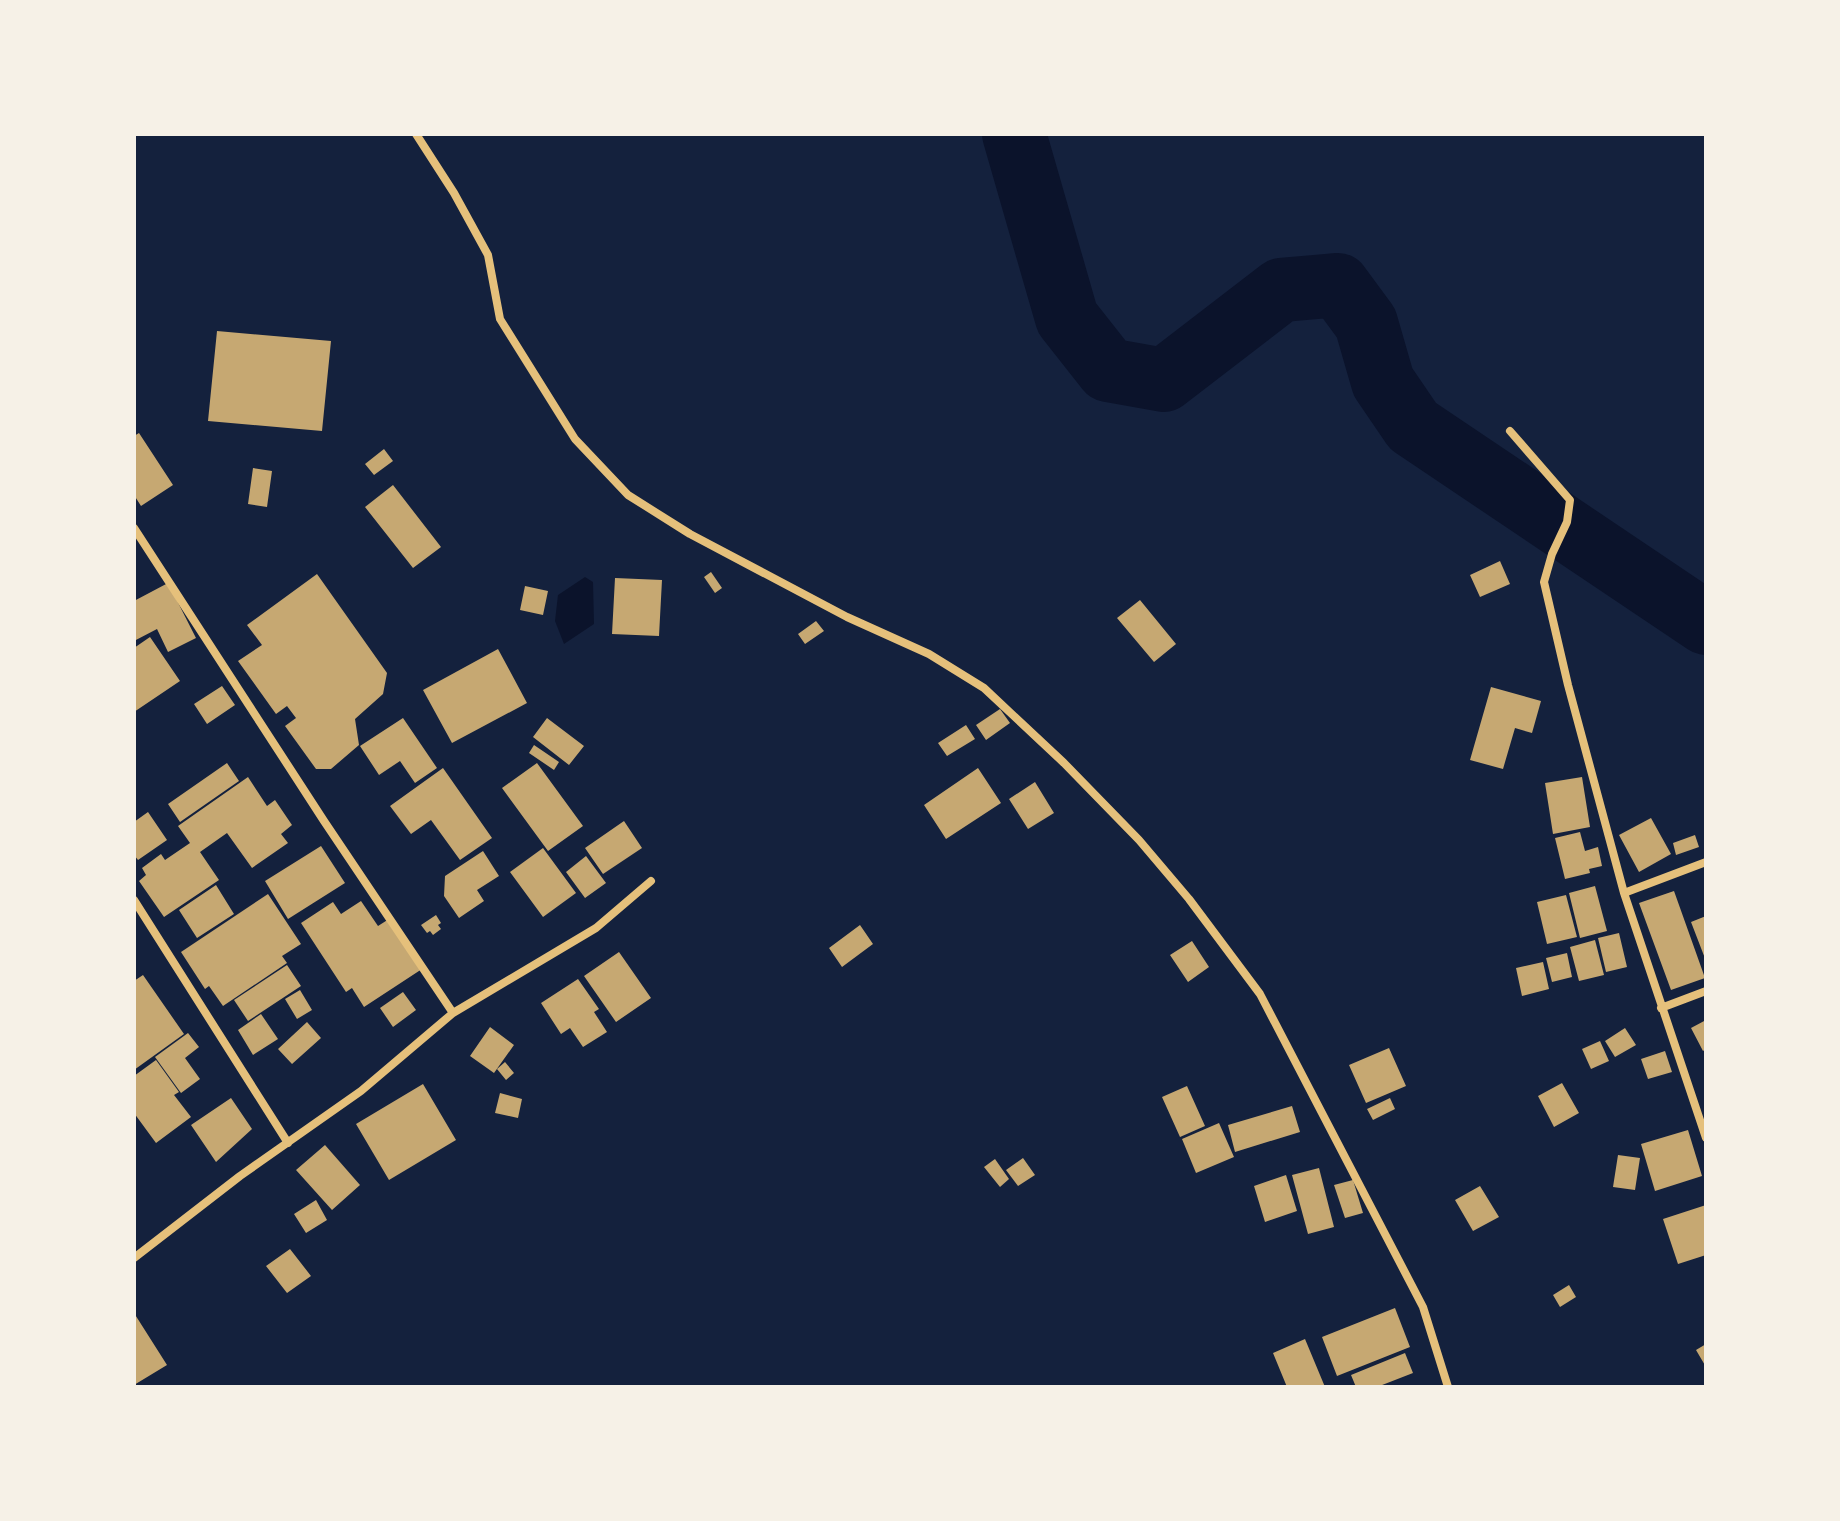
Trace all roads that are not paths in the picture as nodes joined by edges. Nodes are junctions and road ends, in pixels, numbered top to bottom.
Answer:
1 (416, 134) edge
2 (1510, 431) dead end
3 (134, 528) edge
4 (1706, 862) edge
5 (651, 881) dead end
6 (1624, 893) junction
7 (134, 900) edge
8 (1706, 991) edge
9 (1661, 1008) junction
10 (453, 1013) junction
11 (1702, 1114) edge
12 (1706, 1138) edge
13 (288, 1143) junction
14 (134, 1258) edge
15 (1448, 1387) edge

1 - 15 street
2 - 6 street
3 - 10 street
4 - 6 street
5 - 10 street
6 - 9 street
7 - 13 street
8 - 9 street
9 - 11 street
10 - 13 street
11 - 12 street
13 - 14 street

